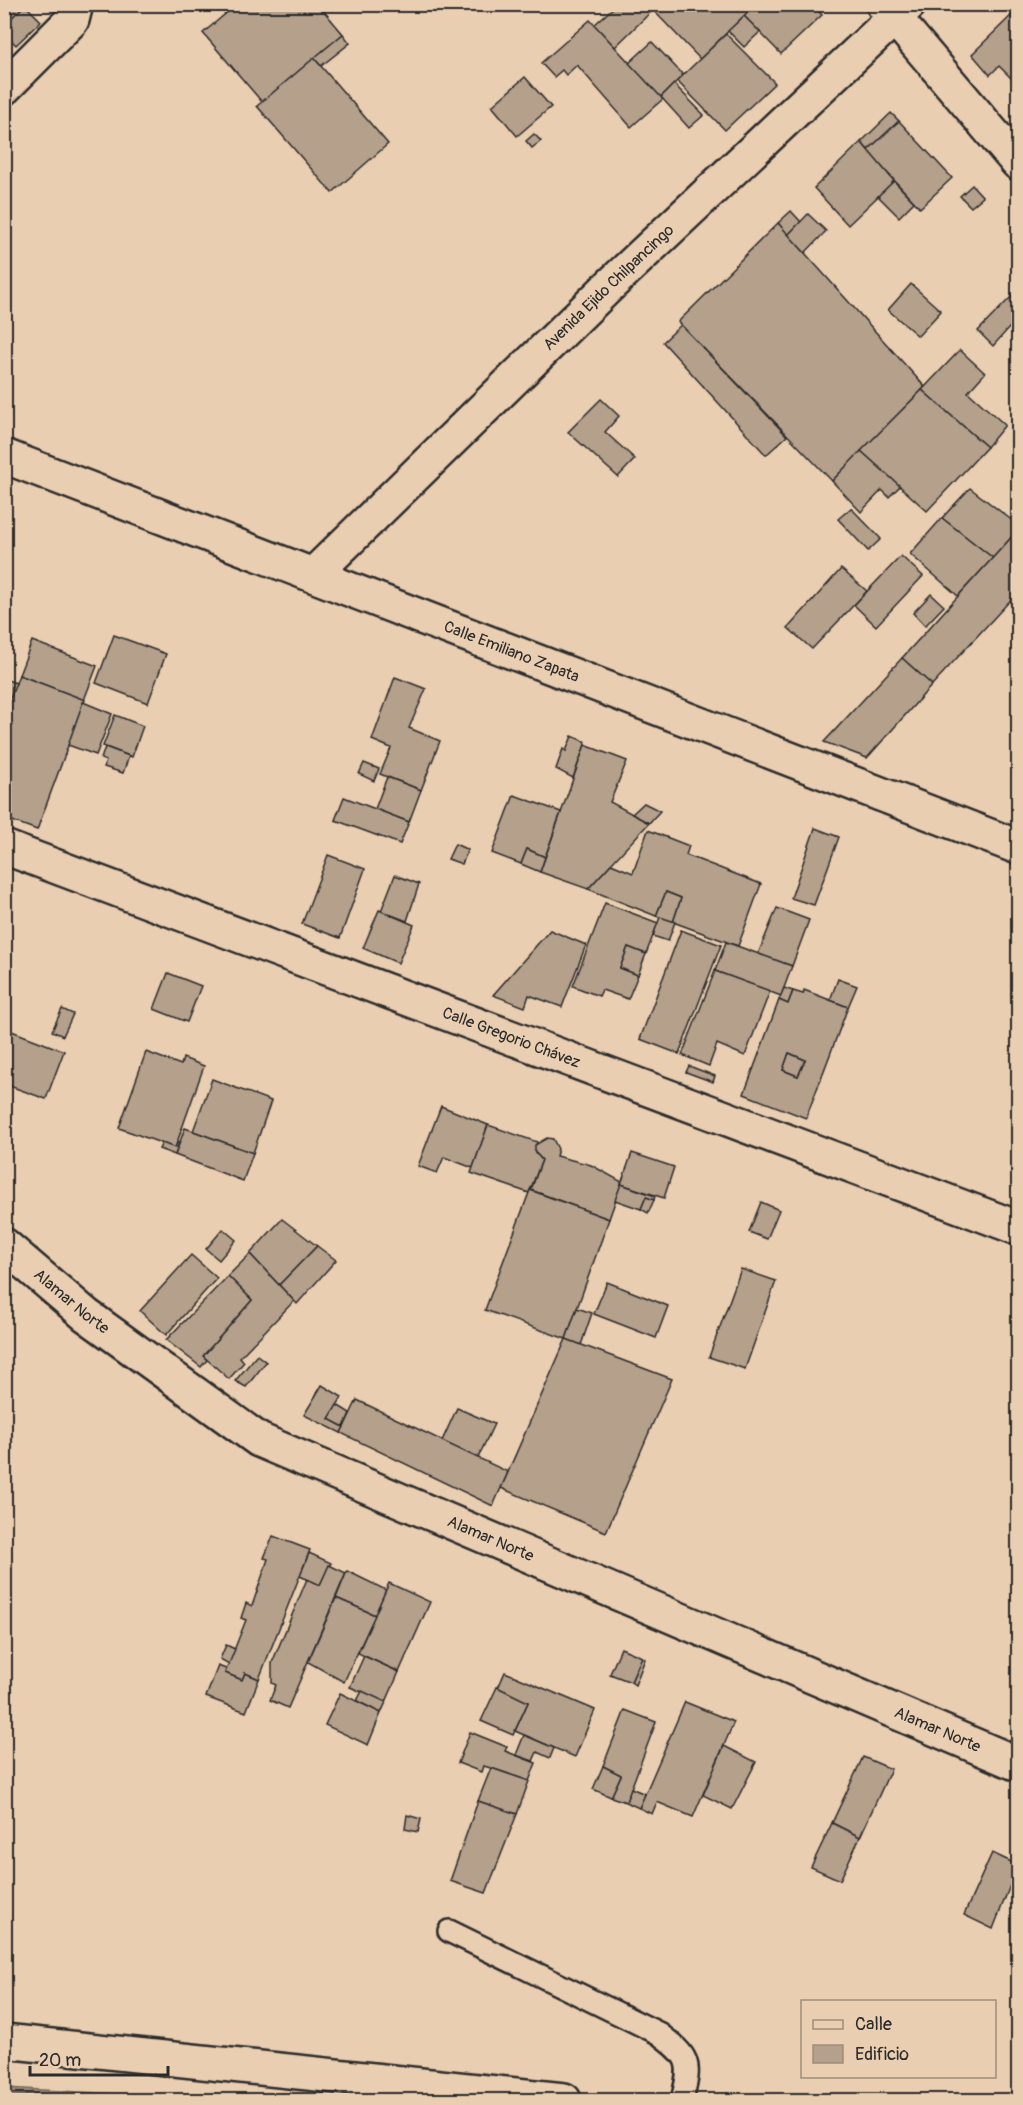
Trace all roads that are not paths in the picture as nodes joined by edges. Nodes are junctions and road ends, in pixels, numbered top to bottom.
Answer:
1 (76, 4) edge
2 (896, 9) edge
3 (4, 88) edge
4 (1018, 163) edge
5 (4, 456) edge
6 (314, 574) junction
7 (4, 847) edge
8 (1018, 847) edge
9 (1018, 1228) edge
10 (4, 1245) edge
11 (1018, 1762) edge
12 (449, 1931) dead end
13 (4, 2041) edge
14 (564, 2100) edge
15 (682, 2100) edge

1 - 3 main road
2 - 4 main road
2 - 6 main road, Avenida Ejido Chilpancingo
5 - 6 main road, Calle Emiliano Zapata
6 - 8 main road, Calle Emiliano Zapata
7 - 9 main road, Calle Gregorio Chávez
10 - 11 main road, Alamar Norte
12 - 15 lane
13 - 14 main road

